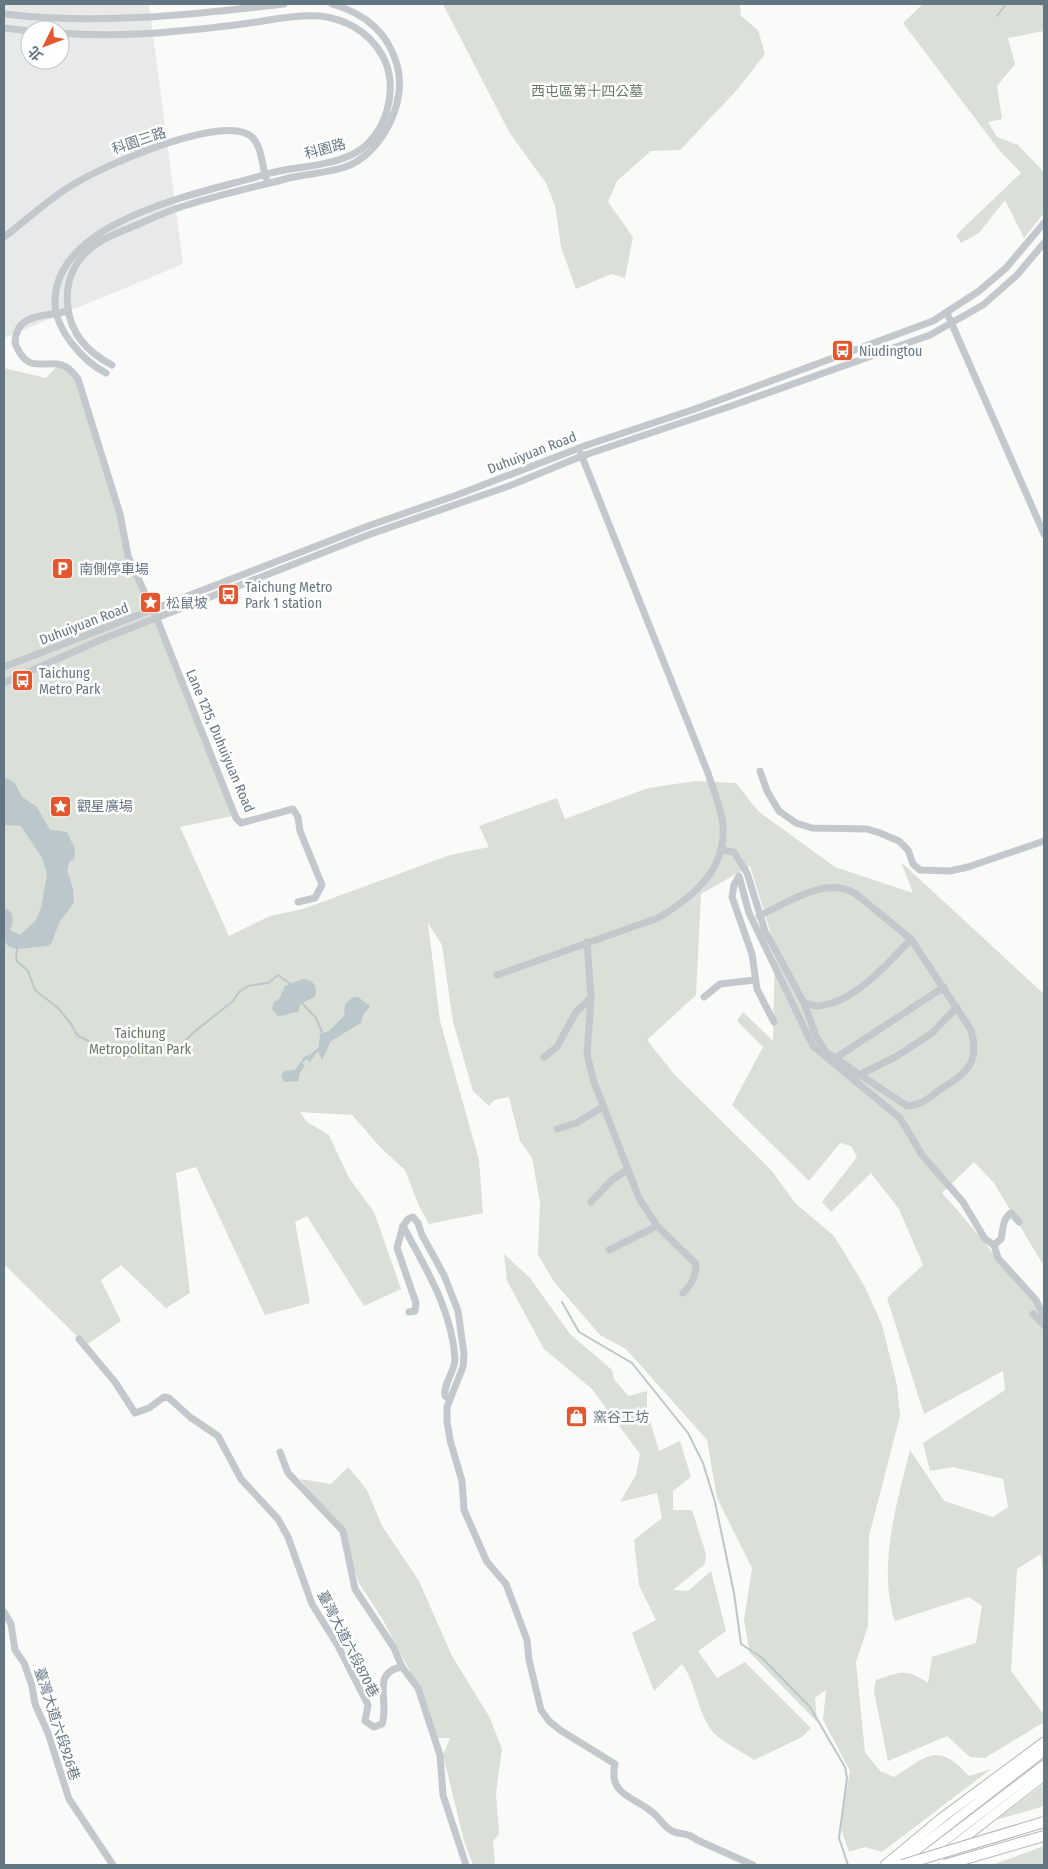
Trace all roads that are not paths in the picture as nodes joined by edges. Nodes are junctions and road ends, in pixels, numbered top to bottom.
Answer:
1 (284, 4) edge
2 (332, 4) edge
3 (4, 14) edge
4 (4, 28) edge
5 (20, 30) edge
6 (70, 34) edge
7 (264, 174) junction
8 (267, 185) junction
9 (1044, 223) edge
10 (4, 237) edge
11 (1044, 243) edge
12 (68, 311) junction
13 (947, 313) junction
14 (57, 314) junction
15 (953, 324) junction
16 (112, 365) dead end
17 (106, 373) dead end
18 (579, 448) junction
19 (582, 456) junction
20 (1044, 534) edge
21 (156, 618) junction
22 (97, 632) junction
23 (100, 640) junction
24 (4, 668) edge
25 (4, 683) edge
26 (760, 770) dead end
27 (1044, 841) edge
28 (722, 850) junction
29 (298, 902) dead end
30 (759, 916) junction
31 (911, 940) junction
32 (587, 942) junction
33 (497, 975) dead end
34 (755, 980) junction
35 (944, 987) junction
36 (704, 997) dead end
37 (591, 998) junction
38 (804, 1003) junction
39 (957, 1007) junction
40 (774, 1022) dead end
41 (544, 1057) dead end
42 (834, 1058) junction
43 (859, 1075) junction
44 (603, 1107) junction
45 (557, 1129) dead end
46 (628, 1169) junction
47 (591, 1202) dead end
48 (1019, 1222) dead end
49 (404, 1226) junction
50 (657, 1226) junction
51 (994, 1245) junction
52 (609, 1250) dead end
53 (682, 1293) dead end
54 (409, 1312) dead end
55 (1033, 1314) dead end
56 (1044, 1317) edge
57 (1044, 1325) edge
58 (79, 1339) dead end
59 (449, 1399) junction
60 (280, 1452) dead end
61 (4, 1612) edge
62 (402, 1667) junction
63 (1044, 1742) edge
64 (1044, 1751) edge
65 (1044, 1765) edge
66 (1044, 1776) edge
67 (1044, 1822) edge
68 (1044, 1836) edge
69 (113, 1865) edge
70 (466, 1865) edge
71 (752, 1865) edge
72 (886, 1865) edge
73 (897, 1865) edge
74 (902, 1865) edge
75 (912, 1865) edge
76 (929, 1865) edge
77 (944, 1865) edge

1 - 3 street
2 - 8 street, 科園路
4 - 5 street
6 - 7 street, 科園路
7 - 8 street, 科園三路
7 - 10 street, 科園三路
7 - 14 street, 科園路
8 - 12 street, 科園路
9 - 13 street, Duhuiyuan Road
11 - 15 street, Duhuiyuan Road
12 - 14 street
12 - 16 street, 科園路
13 - 15 street
13 - 18 street, Duhuiyuan Road
14 - 17 street, 科園路
14 - 21 street
15 - 19 street, Duhuiyuan Road
15 - 20 street
18 - 19 street
18 - 21 street, Duhuiyuan Road
19 - 21 street, Duhuiyuan Road
19 - 28 street
21 - 22 street, Duhuiyuan Road
21 - 23 street, Duhuiyuan Road
21 - 29 street, Lane 1215, Duhuiyuan Road
22 - 23 street
22 - 24 street, Duhuiyuan Road
23 - 25 street, Duhuiyuan Road
26 - 27 street
28 - 30 street
28 - 32 street
30 - 31 street
30 - 38 street
31 - 35 street
31 - 38 street
32 - 33 street
32 - 37 street
34 - 36 street
34 - 40 street
34 - 51 street
35 - 39 street
35 - 42 street
37 - 41 street
37 - 44 street
38 - 42 street
39 - 43 street
39 - 43 street
42 - 43 street
44 - 45 street
44 - 46 street
46 - 47 street
46 - 50 street
48 - 51 street
49 - 54 street
49 - 59 street
49 - 59 street
50 - 52 street
50 - 53 street
51 - 56 street
55 - 57 street
58 - 62 street, 臺灣大道六段870巷
59 - 71 street
60 - 62 street
61 - 69 street, 臺灣大道六段926巷
62 - 70 street
63 - 72 main road
64 - 73 main road
65 - 75 main road
66 - 76 main road
67 - 74 highway, bridge
68 - 77 highway

